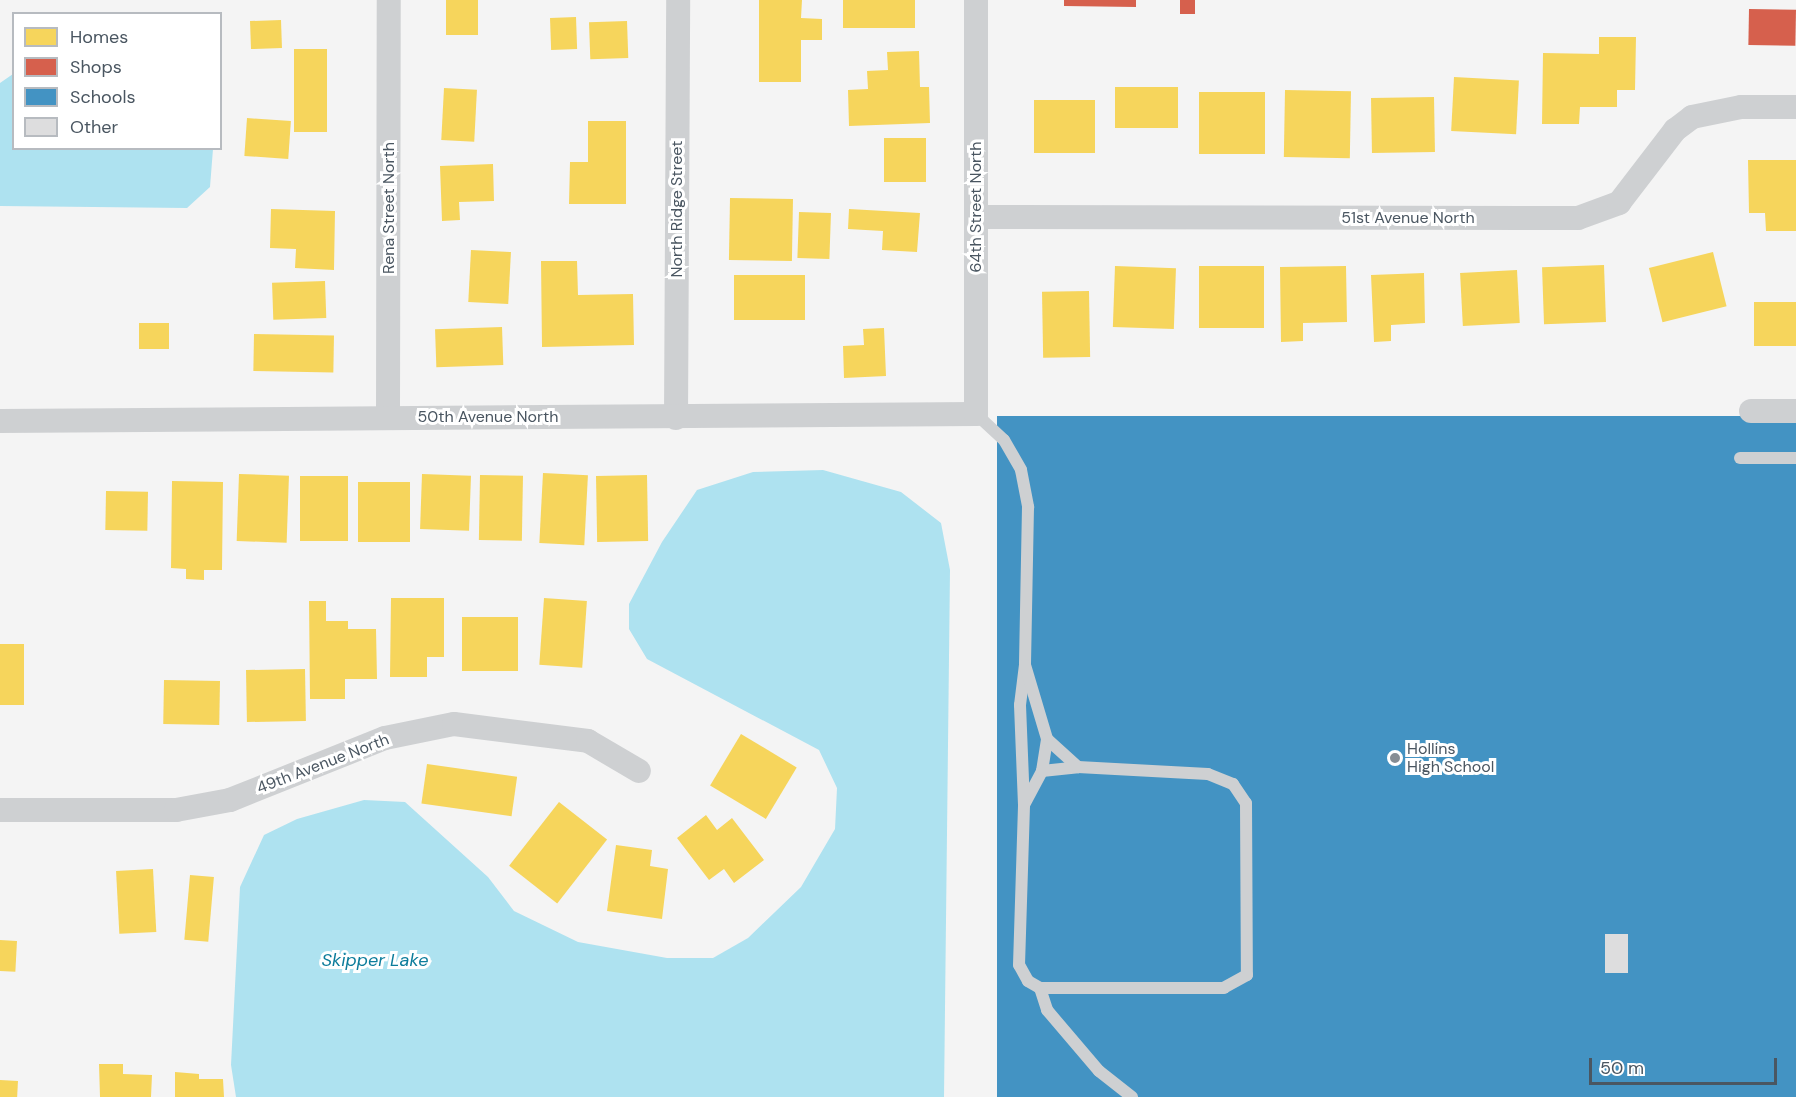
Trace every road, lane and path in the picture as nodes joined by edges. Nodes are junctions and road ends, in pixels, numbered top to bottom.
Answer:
1 (389, 0) edge
2 (678, 0) edge
3 (976, 0) edge
4 (1796, 108) edge
5 (975, 217) junction
6 (1751, 411) dead end
7 (1796, 411) edge
8 (975, 414) junction
9 (388, 417) junction
10 (676, 418) junction
11 (0, 421) edge
12 (1740, 458) dead end
13 (1796, 458) edge
14 (1025, 665) junction
15 (1047, 740) junction
16 (1078, 767) junction
17 (639, 771) dead end
18 (1042, 771) junction
19 (1024, 805) junction
20 (0, 810) edge
21 (1040, 988) junction
22 (1132, 1097) edge

1 - 9 street, Rena Street North
2 - 10 street, North Ridge Street
3 - 5 street, 64th Street North
4 - 5 street, 51st Avenue North
5 - 8 street, 64th Street North
6 - 7 street
8 - 10 street, 50th Avenue North
8 - 14 lane
9 - 10 street, 50th Avenue North
9 - 11 street, 50th Avenue North
12 - 13 lane
14 - 15 lane
14 - 19 lane
15 - 16 lane
15 - 18 lane
16 - 18 lane
16 - 21 lane
17 - 20 street, 49th Avenue North
18 - 19 lane
19 - 21 lane
21 - 22 lane

